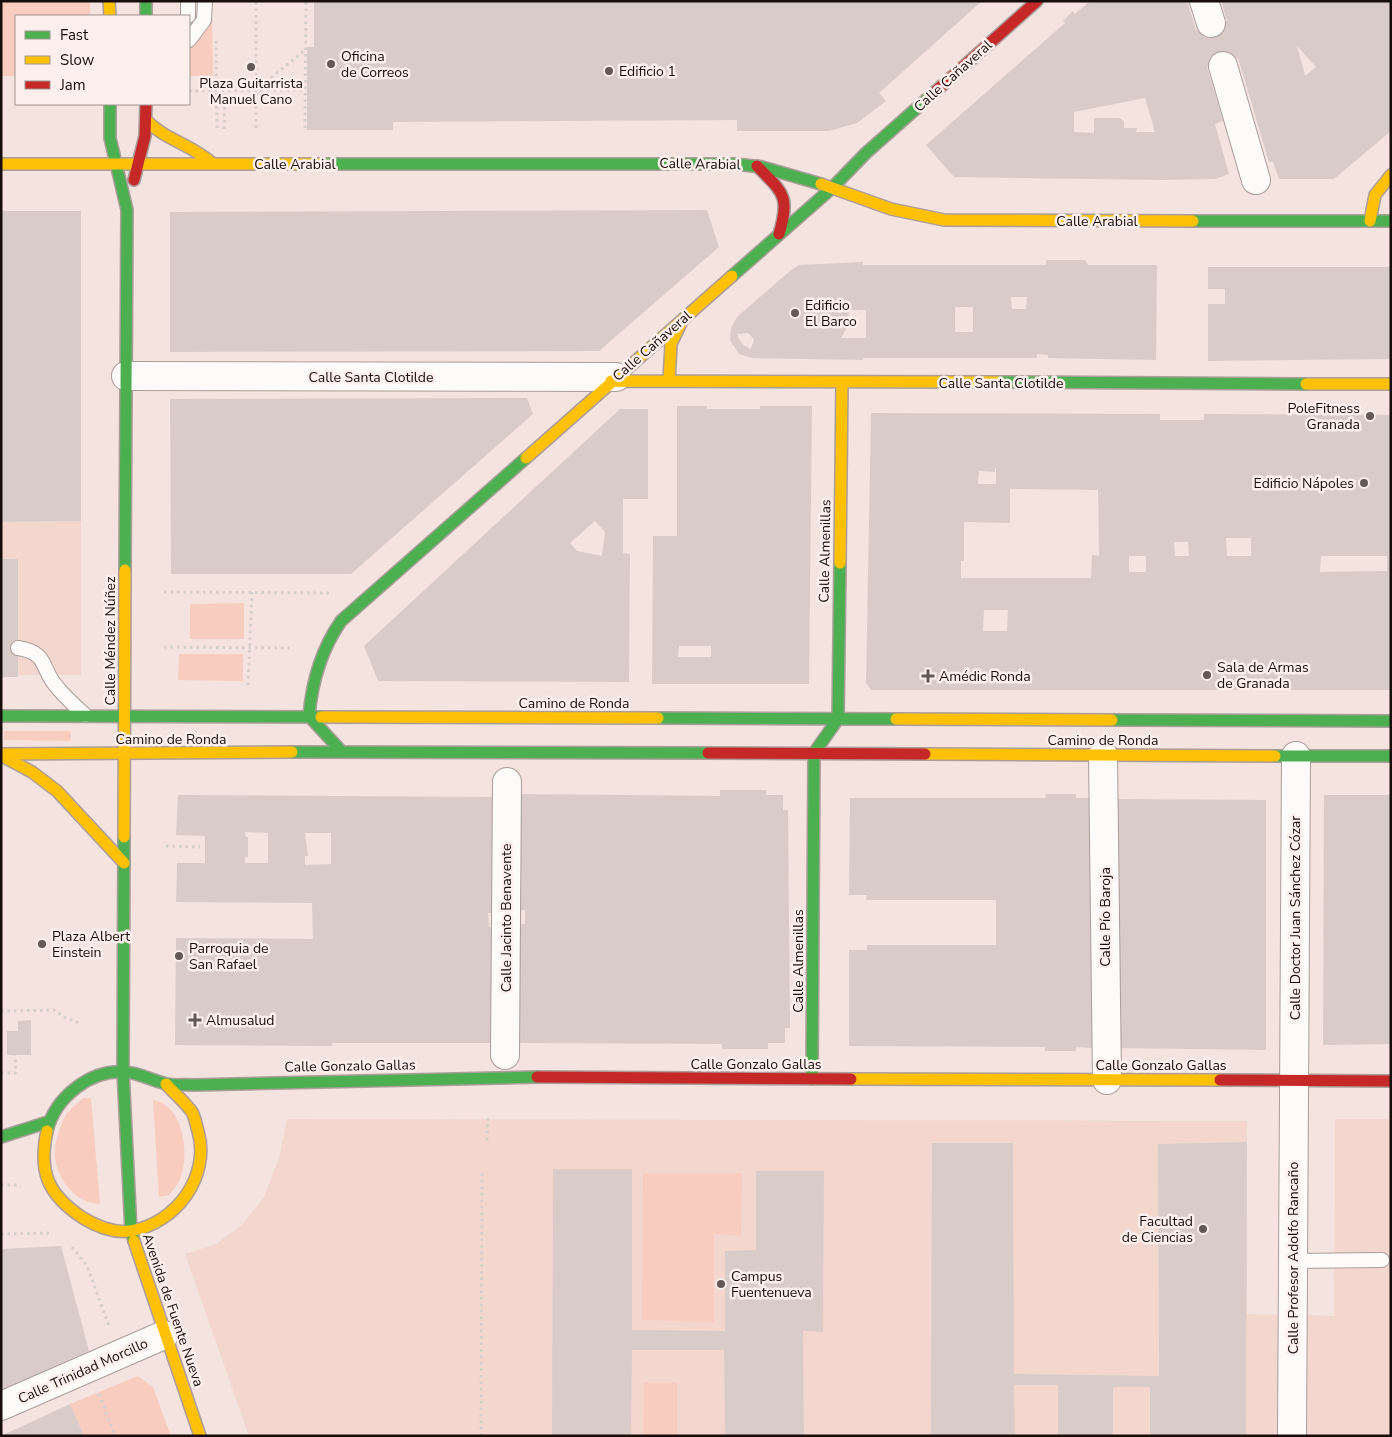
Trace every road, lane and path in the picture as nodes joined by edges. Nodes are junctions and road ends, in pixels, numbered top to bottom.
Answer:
1 (109, 1) edge
2 (146, 1) edge
3 (188, 1) edge
4 (205, 1) edge
5 (256, 1) edge
6 (306, 1) edge
7 (1037, 1) edge
8 (110, 15) edge
9 (146, 15) edge
10 (188, 15) edge
11 (216, 34) dead end
12 (190, 39) edge
13 (305, 49) junction
14 (1223, 66) dead end
15 (190, 90) edge
16 (216, 90) junction
17 (225, 90) junction
18 (256, 90) junction
19 (305, 90) junction
20 (110, 105) edge
21 (146, 105) edge
22 (146, 120) junction
23 (224, 128) dead end
24 (256, 128) dead end
25 (305, 128) dead end
26 (216, 129) dead end
27 (1, 164) edge
28 (116, 164) junction
29 (138, 164) junction
30 (213, 164) junction
31 (757, 166) junction
32 (1391, 175) edge
33 (1256, 180) dead end
34 (832, 188) junction
35 (127, 210) junction
36 (1370, 221) junction
37 (1391, 221) edge
38 (779, 234) junction
39 (683, 318) junction
40 (126, 376) junction
41 (614, 379) junction
42 (669, 381) junction
43 (842, 382) junction
44 (1391, 384) edge
45 (164, 592) dead end
46 (252, 592) junction
47 (329, 593) dead end
48 (164, 647) dead end
49 (18, 648) dead end
50 (250, 648) junction
51 (292, 648) dead end
52 (248, 685) dead end
53 (1, 716) edge
54 (85, 716) junction
55 (125, 716) junction
56 (309, 716) junction
57 (838, 719) junction
58 (1391, 721) edge
59 (342, 752) junction
60 (814, 753) junction
61 (1, 755) edge
62 (124, 755) junction
63 (1104, 755) junction
64 (1296, 756) junction
65 (1391, 756) edge
66 (507, 782) dead end
67 (166, 846) dead end
68 (200, 847) dead end
69 (124, 863) junction
70 (1, 1011) edge
71 (82, 1024) dead end
72 (15, 1055) dead end
73 (505, 1055) dead end
74 (123, 1071) junction
75 (1, 1073) edge
76 (812, 1079) junction
77 (1107, 1080) junction
78 (1295, 1080) junction
79 (1391, 1081) edge
80 (166, 1084) junction
81 (488, 1115) dead end
82 (48, 1122) junction
83 (1, 1138) edge
84 (487, 1140) dead end
85 (17, 1147) dead end
86 (482, 1173) dead end
87 (131, 1231) junction
88 (61, 1233) dead end
89 (1, 1234) edge
90 (66, 1240) dead end
91 (1382, 1260) dead end
92 (1292, 1261) junction
93 (110, 1331) dead end
94 (164, 1335) junction
95 (96, 1388) dead end
96 (1, 1406) edge
97 (115, 1436) edge
98 (200, 1436) edge
99 (481, 1436) edge
100 (1292, 1436) edge

1 - 8 main road
2 - 9 main road
3 - 10 lane
4 - 12 lane
5 - 18 path
6 - 13 path
7 - 34 main road, Calle Cañaveral
11 - 16 path
13 - 18 path
13 - 19 path
14 - 33 street
15 - 16 path
16 - 17 path
16 - 26 path
17 - 18 path
17 - 23 path
18 - 19 path
18 - 24 path
19 - 25 path
20 - 28 main road
21 - 22 main road
22 - 29 main road
22 - 30 main road
27 - 28 main road, Calle Arabial
28 - 29 main road, Calle Arabial
28 - 35 main road, Calle Méndez Núñez
29 - 30 main road, Calle Arabial
29 - 35 main road, Calle Méndez Núñez
30 - 31 main road, Calle Arabial
31 - 34 main road, Calle Arabial
31 - 38 main road
32 - 36 main road
34 - 36 main road, Calle Arabial
34 - 38 main road, Calle Cañaveral
35 - 40 main road, Calle Méndez Núñez
36 - 37 main road, Calle Arabial
38 - 39 main road, Calle Cañaveral
39 - 41 main road, Calle Cañaveral
39 - 42 main road
40 - 41 street, Calle Santa Clotilde
40 - 55 main road, Calle Méndez Núñez
41 - 42 main road, Calle Santa Clotilde
41 - 56 main road, Calle Cañaveral
42 - 43 main road, Calle Santa Clotilde
43 - 44 main road, Calle Santa Clotilde
43 - 57 main road, Calle Almenillas
45 - 46 path
46 - 47 path
46 - 50 path
48 - 50 path
49 - 54 lane
50 - 51 path
50 - 52 path
53 - 54 main road, Camino de Ronda
54 - 55 main road, Camino de Ronda
55 - 56 main road, Camino de Ronda
55 - 62 main road, Calle Méndez Núñez
56 - 57 main road, Camino de Ronda
56 - 59 main road
57 - 58 main road, Camino de Ronda
57 - 60 main road
59 - 60 main road, Camino de Ronda
59 - 62 main road, Camino de Ronda
60 - 63 main road, Camino de Ronda
60 - 76 main road, Calle Almenillas
61 - 62 main road, Camino de Ronda
61 - 69 main road
62 - 69 main road, Calle Méndez Núñez
63 - 64 main road, Camino de Ronda
63 - 77 street, Calle Pío Baroja
64 - 65 main road, Camino de Ronda
64 - 78 street, Calle Doctor Juan Sánchez Cózar
66 - 73 street, Calle Jacinto Benavente
67 - 68 path
69 - 74 main road, Calle Méndez Núñez
70 - 71 path
72 - 75 path
74 - 80 main road, Calle Gonzalo Gallas
74 - 82 main road
74 - 87 main road, Avenida de Fuente Nueva
76 - 77 main road, Calle Gonzalo Gallas
76 - 80 main road, Calle Gonzalo Gallas
77 - 78 main road, Calle Gonzalo Gallas
78 - 79 main road, Calle Gonzalo Gallas
78 - 92 street, Calle Profesor Adolfo Rancaño
80 - 87 main road
81 - 84 path
82 - 83 main road
82 - 87 main road
83 - 85 main road
86 - 99 path
87 - 94 main road, Avenida de Fuente Nueva
88 - 89 path
90 - 93 path
91 - 92 lane
92 - 100 street, Calle Profesor Adolfo Rancaño
94 - 96 street, Calle Trinidad Morcillo
94 - 98 main road, Avenida de Fuente Nueva
95 - 97 path

